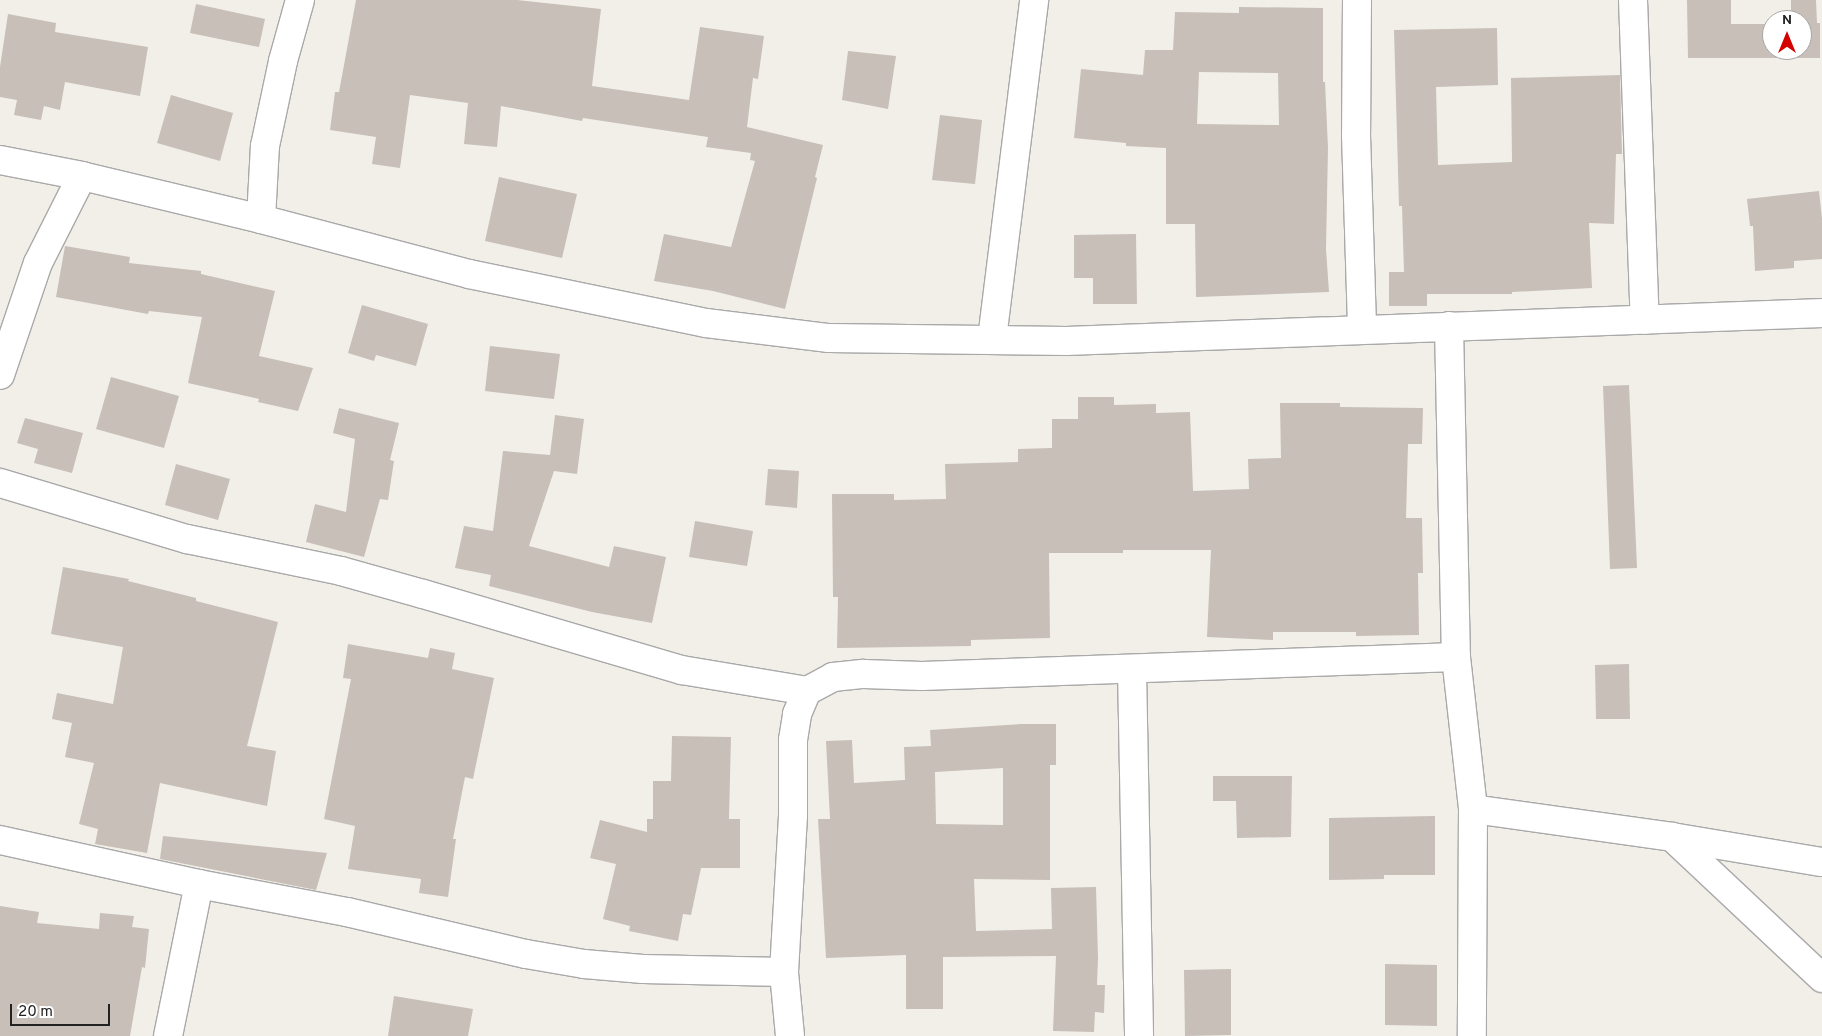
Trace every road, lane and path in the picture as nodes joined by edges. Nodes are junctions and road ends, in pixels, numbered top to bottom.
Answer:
1 (300, 0) edge
2 (1034, 0) edge
3 (1357, 0) edge
4 (1633, 0) edge
5 (0, 160) edge
6 (82, 176) junction
7 (261, 219) junction
8 (1822, 313) edge
9 (1645, 320) junction
10 (1450, 326) junction
11 (1362, 330) junction
12 (992, 339) junction
13 (0, 375) edge
14 (0, 483) edge
15 (1456, 657) junction
16 (1132, 669) junction
17 (807, 691) junction
18 (1473, 809) junction
19 (1672, 837) junction
20 (0, 840) edge
21 (1822, 862) edge
22 (199, 884) junction
23 (784, 972) junction
24 (1822, 978) edge
25 (168, 1036) edge
26 (790, 1036) edge
27 (1139, 1036) edge
28 (1472, 1036) edge

1 - 7 street
2 - 12 street
3 - 11 street
4 - 9 street
5 - 6 street
6 - 7 street
6 - 13 street
7 - 12 street
8 - 9 street
9 - 10 street
10 - 11 street
10 - 15 street
11 - 12 street
14 - 17 street
15 - 16 street
15 - 18 street
16 - 17 street
16 - 27 street
17 - 23 street
18 - 19 street
18 - 28 street
19 - 21 street
19 - 24 street
20 - 22 street
22 - 23 street
22 - 25 street
23 - 26 street

